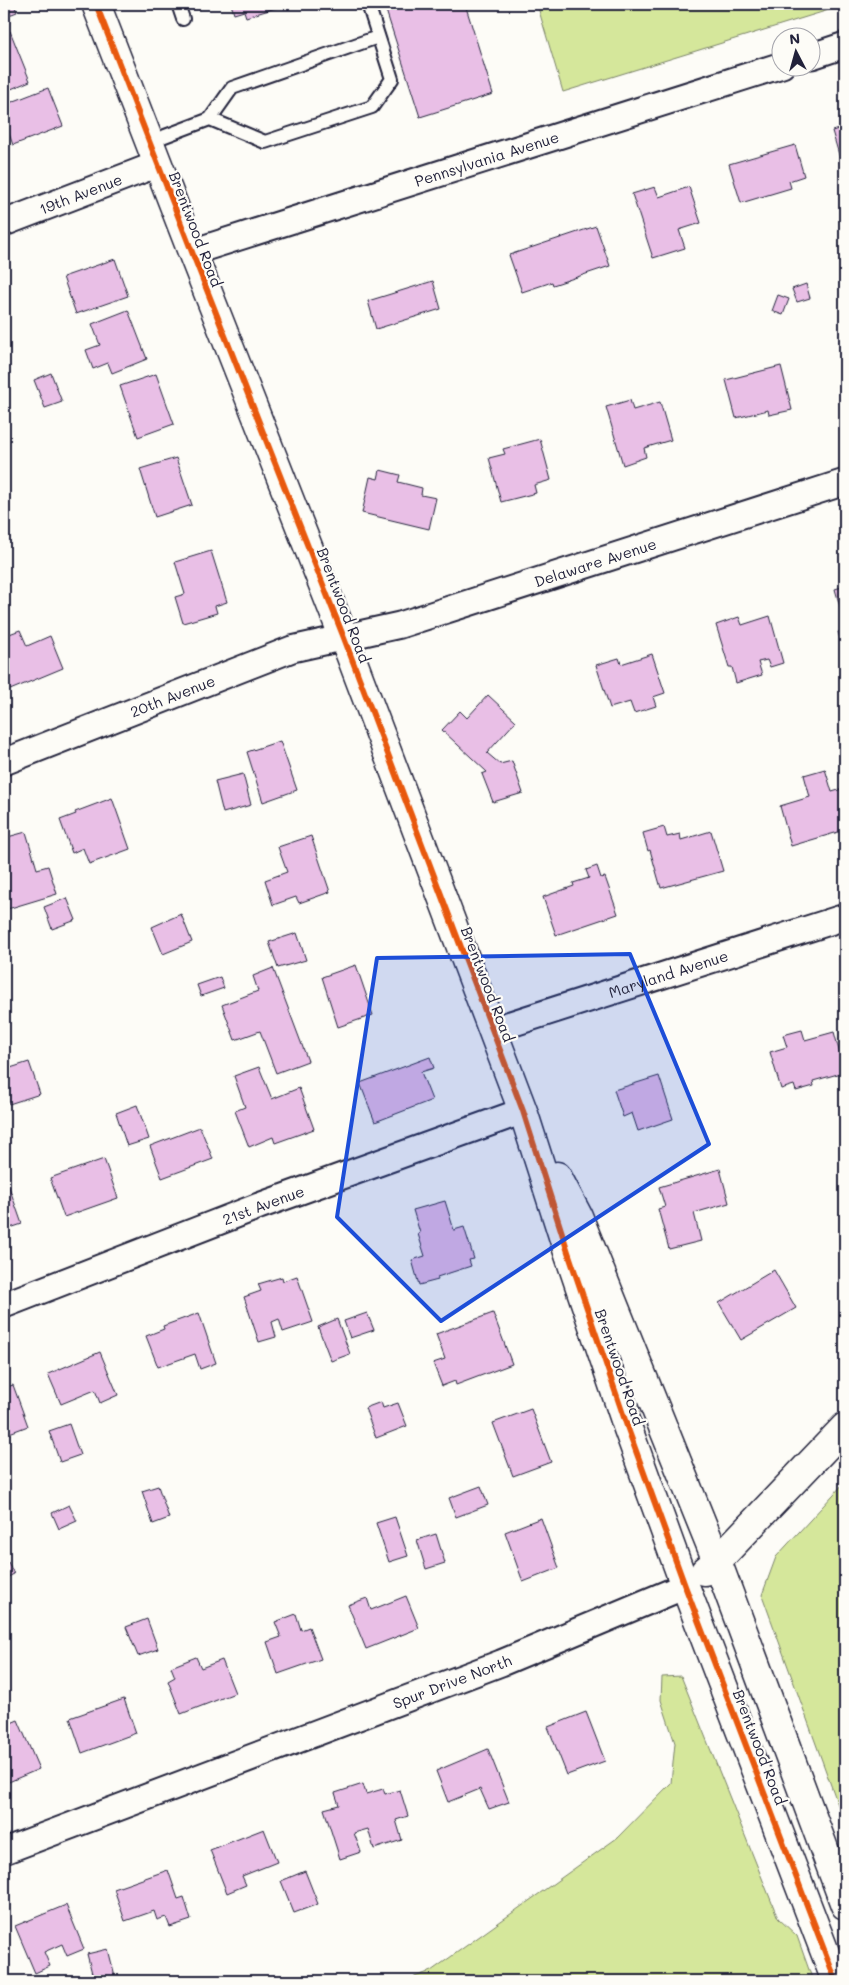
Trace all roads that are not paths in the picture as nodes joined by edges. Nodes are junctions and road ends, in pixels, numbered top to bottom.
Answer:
1 (96, 4) edge
2 (178, 4) edge
3 (368, 4) edge
4 (183, 19) dead end
5 (378, 37) junction
6 (845, 45) edge
7 (822, 53) edge
8 (772, 69) edge
9 (210, 119) junction
10 (154, 153) junction
11 (4, 223) edge
12 (192, 252) junction
13 (845, 482) edge
14 (344, 638) junction
15 (4, 762) edge
16 (845, 917) edge
17 (492, 1030) junction
18 (523, 1111) junction
19 (4, 1305) edge
20 (845, 1427) edge
21 (717, 1561) junction
22 (685, 1586) junction
23 (4, 1851) edge
24 (845, 1905) edge
25 (836, 1981) edge

1 - 10 street, Brentwood Road
2 - 4 lane
3 - 5 lane
5 - 9 lane
5 - 9 lane
6 - 7 street
8 - 12 street, Pennsylvania Avenue
9 - 10 lane
10 - 11 street, 19th Avenue
10 - 12 street, Brentwood Road
12 - 14 street, Brentwood Road
13 - 14 street, Delaware Avenue
14 - 15 street, 20th Avenue
14 - 17 street, Brentwood Road
16 - 17 street, Maryland Avenue
17 - 18 street, Brentwood Road
18 - 19 street, 21st Avenue
18 - 21 street, Brentwood Road
18 - 22 street, Brentwood Road
20 - 21 street, Spur Drive North
21 - 22 street, Spur Drive North
21 - 24 street, Brentwood Road
22 - 23 street, Spur Drive North
22 - 25 street, Brentwood Road

